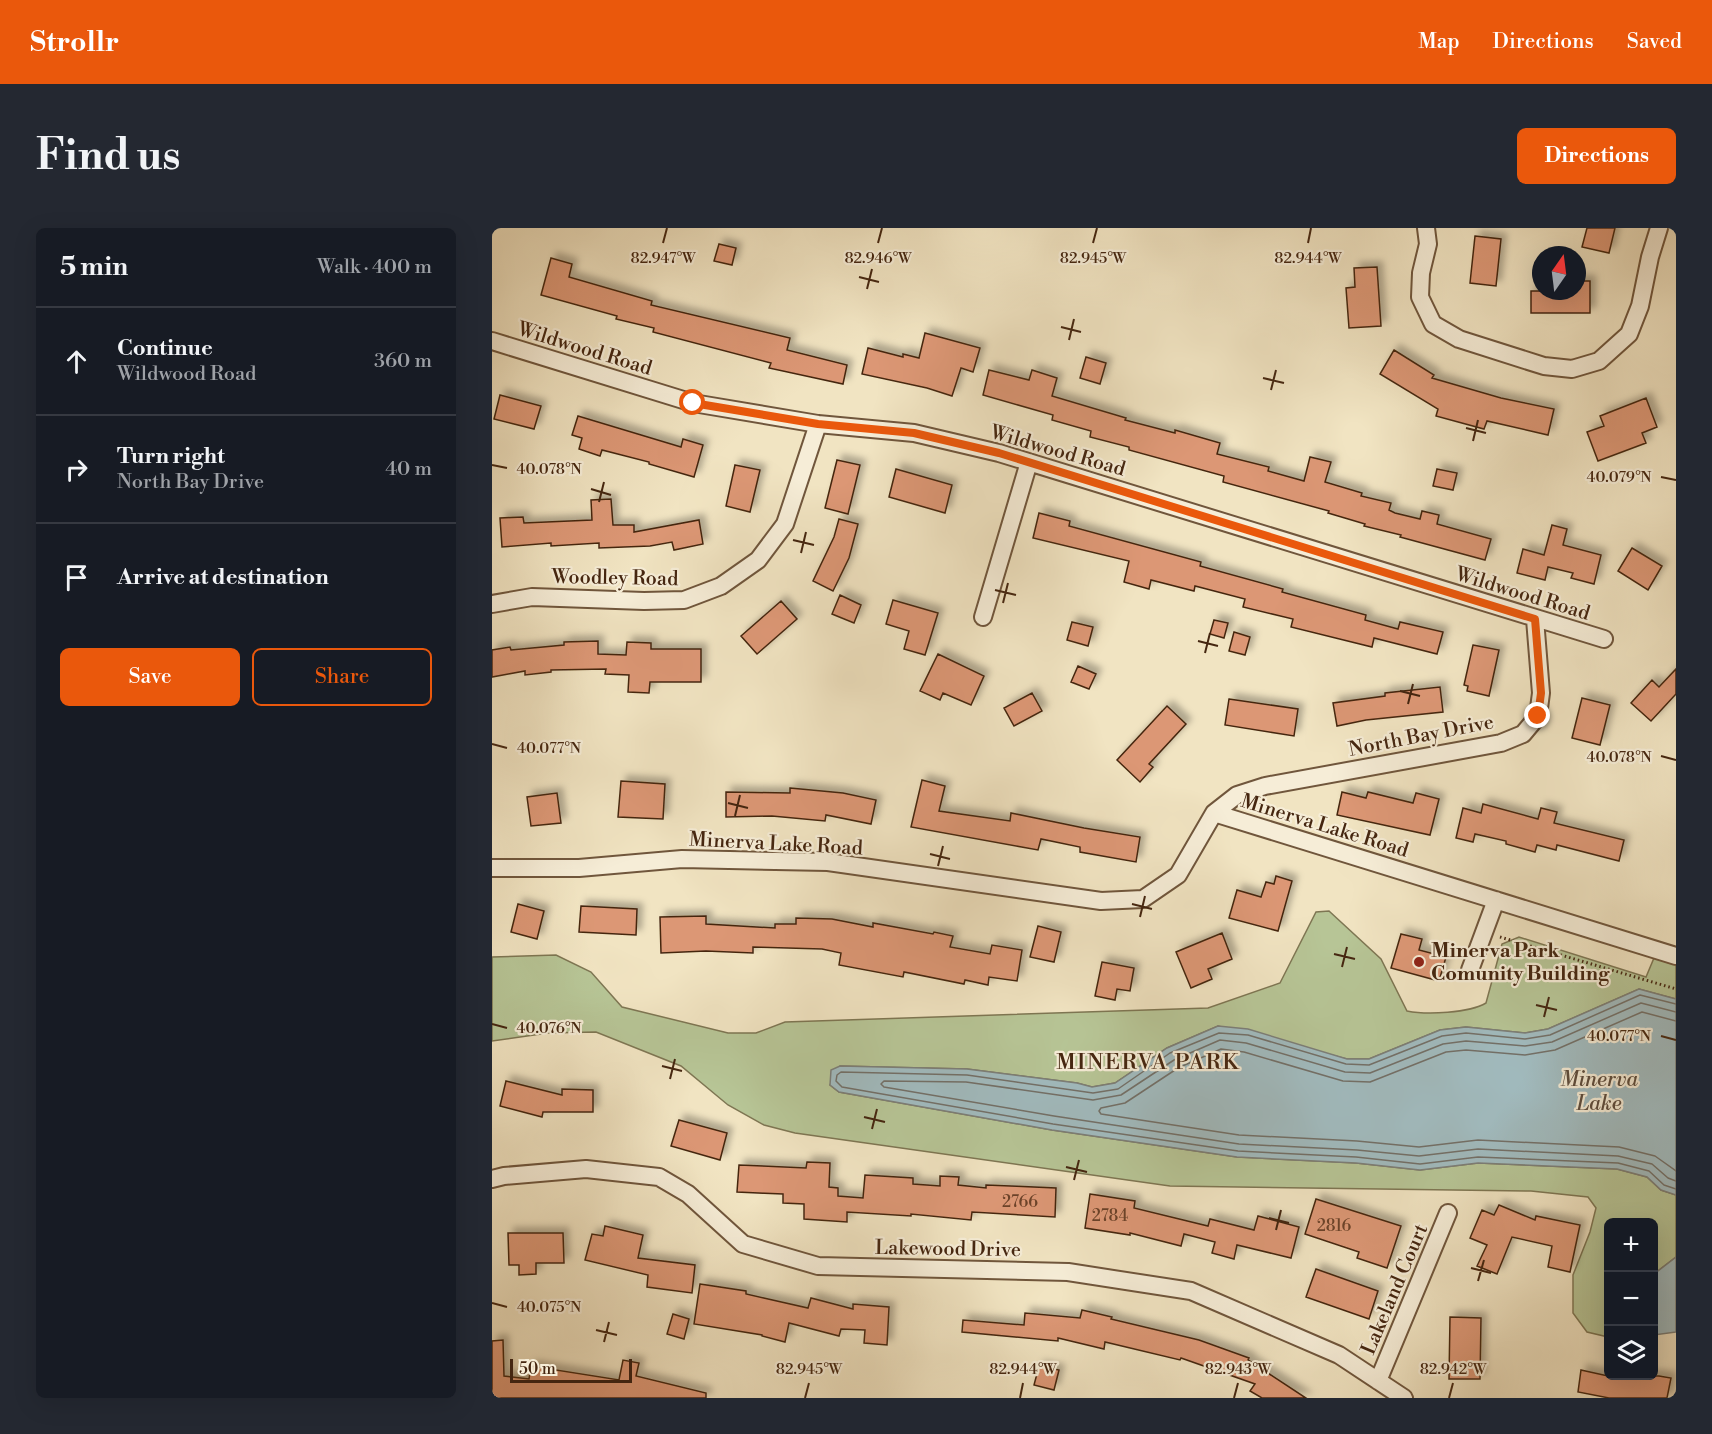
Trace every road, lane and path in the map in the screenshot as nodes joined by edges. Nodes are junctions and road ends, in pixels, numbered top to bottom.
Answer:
1 (1426, 228) edge
2 (1659, 228) edge
3 (492, 341) edge
4 (818, 424) junction
5 (1029, 462) junction
6 (492, 604) edge
7 (983, 617) dead end
8 (1535, 619) junction
9 (1604, 639) dead end
10 (1214, 813) junction
11 (492, 868) edge
12 (1496, 900) junction
13 (1484, 932) junction
14 (1676, 956) edge
15 (1470, 970) dead end
16 (1676, 989) edge
17 (492, 1179) edge
18 (1448, 1214) dead end
19 (1378, 1381) junction
20 (1404, 1398) edge

1 - 2 street
3 - 4 street, Wildwood Road
4 - 5 street, Wildwood Road
4 - 6 street, Woodley Road
5 - 7 street
5 - 8 street, Wildwood Road
8 - 9 street, Wildwood Road
8 - 10 street, North Bay Drive
10 - 11 street, Minerva Lake Road
10 - 12 street, Minerva Lake Road
12 - 13 street
12 - 14 street, Minerva Lake Road
13 - 15 street
13 - 16 path
17 - 19 street, Lakewood Drive
18 - 19 street, Lakeland Court
19 - 20 street, Lakewood Drive

